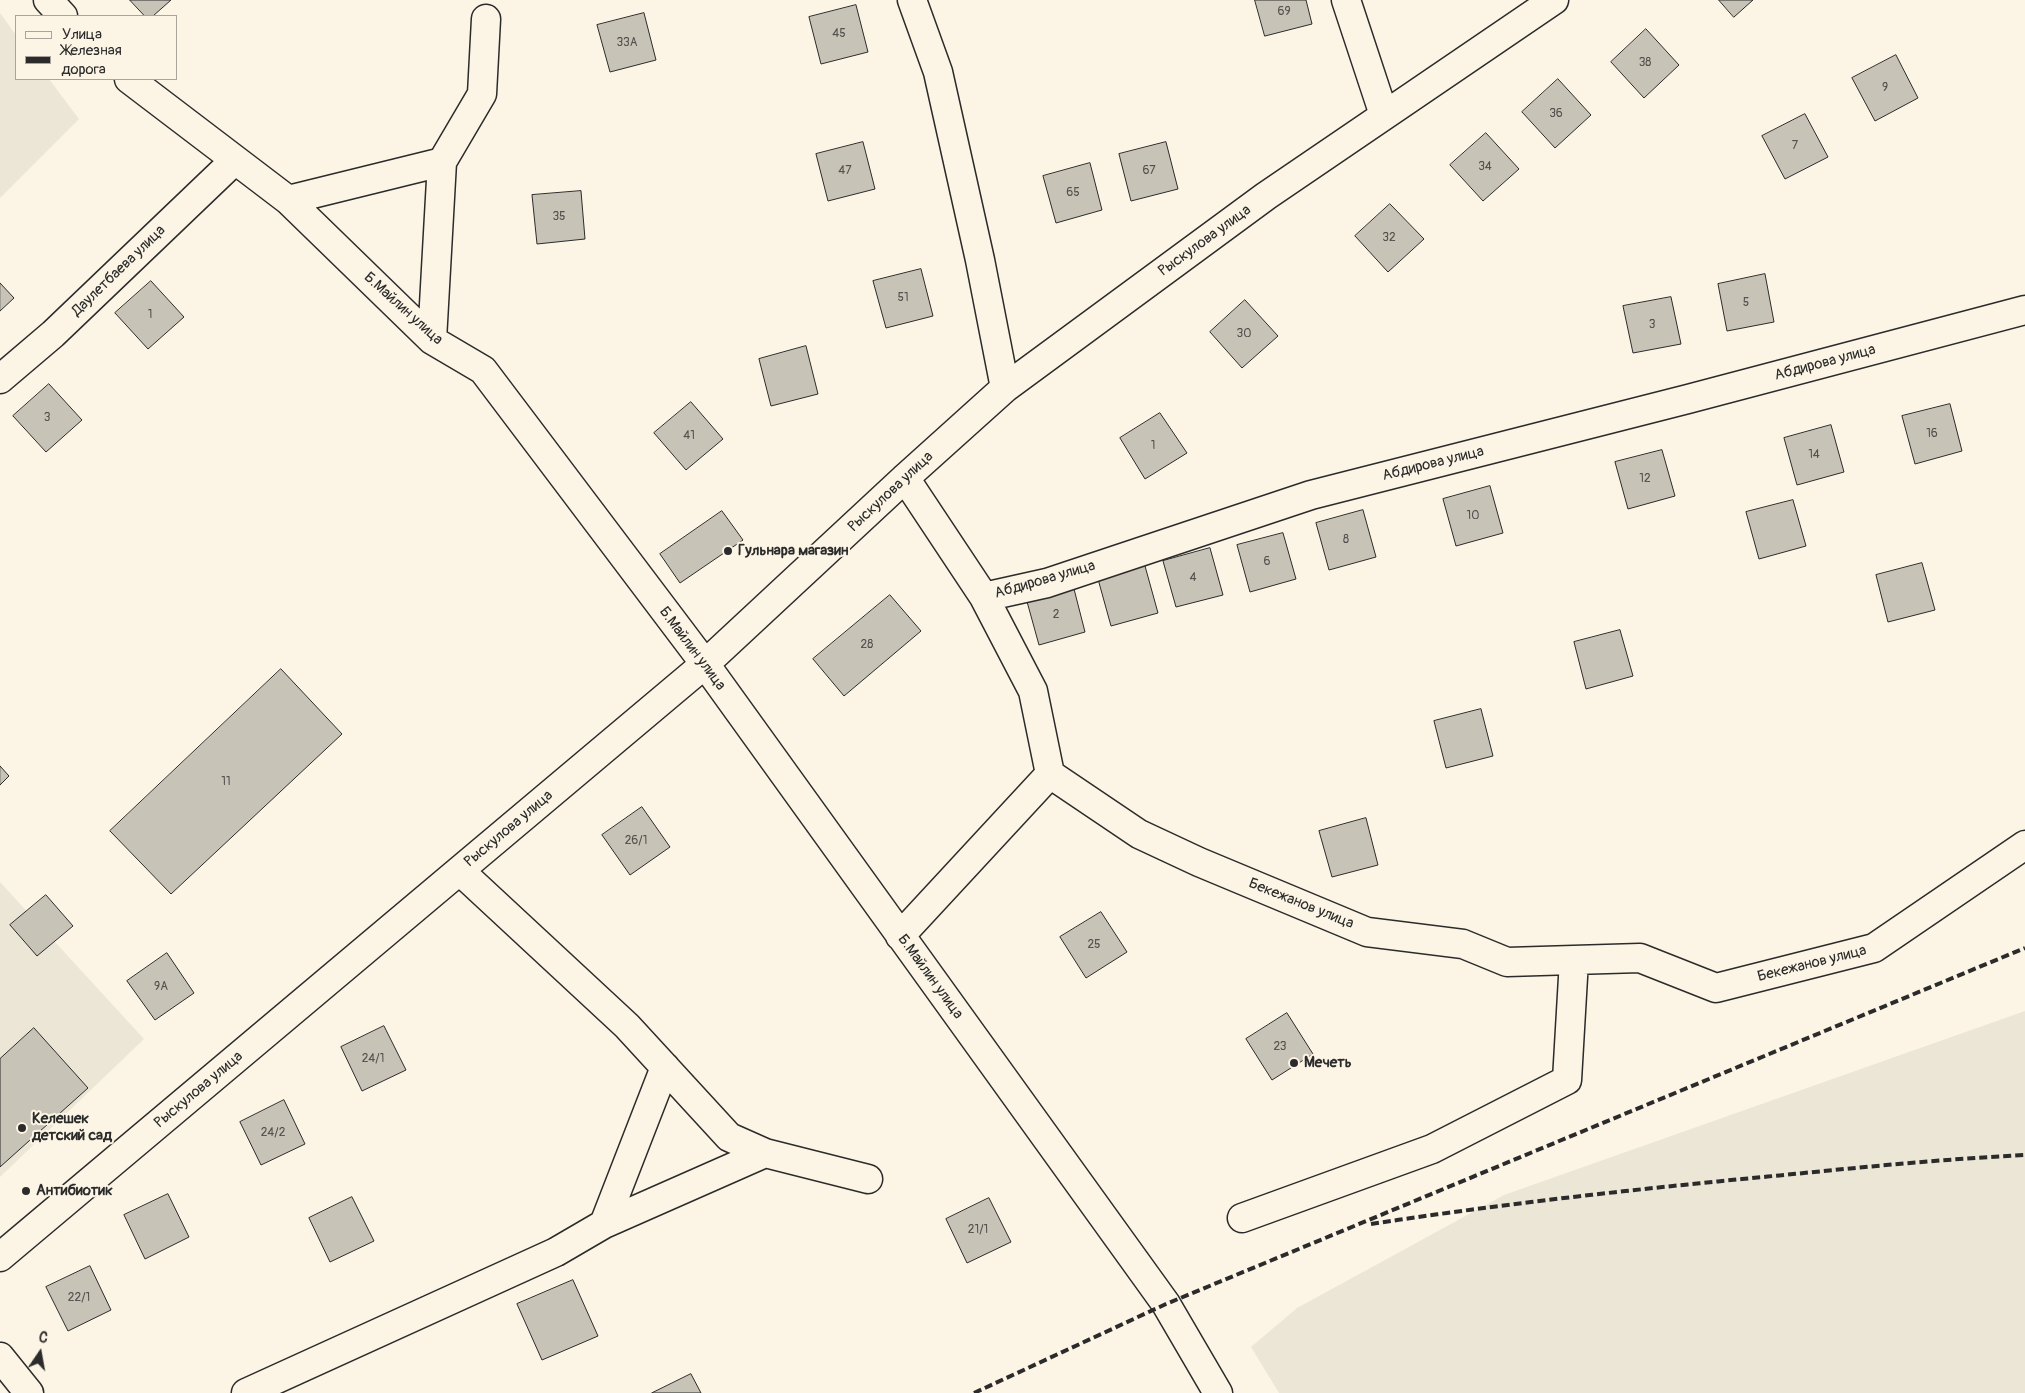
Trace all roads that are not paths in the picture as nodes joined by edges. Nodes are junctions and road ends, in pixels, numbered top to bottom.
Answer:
1 (48, 0) edge
2 (912, 0) edge
3 (1346, 0) edge
4 (1554, 0) edge
5 (62, 15) edge
6 (486, 19) dead end
7 (130, 80) edge
8 (1384, 115) junction
9 (235, 160) junction
10 (442, 162) junction
11 (288, 200) junction
12 (2025, 310) edge
13 (432, 340) junction
14 (0, 379) edge
15 (1005, 388) junction
16 (905, 478) junction
17 (984, 597) junction
18 (705, 664) junction
19 (1050, 774) junction
20 (2025, 845) edge
21 (460, 871) junction
22 (900, 936) junction
23 (1574, 960) junction
24 (665, 1067) junction
25 (765, 1153) junction
26 (868, 1179) dead end
27 (1242, 1218) dead end
28 (604, 1224) junction
29 (0, 1257) edge
30 (0, 1357) edge
31 (29, 1393) edge
32 (246, 1393) edge
33 (1218, 1393) edge

1 - 5 street
2 - 15 street
3 - 8 street
4 - 8 street, Рыскулова улица
6 - 10 street
7 - 9 street, Б.Майлин улица
8 - 15 street, Рыскулова улица
9 - 11 street, Б.Майлин улица
9 - 14 street, Даулетбаева улица
10 - 11 street
10 - 13 street
11 - 13 street, Б.Майлин улица
12 - 17 street, Абдирова улица
13 - 18 street, Б.Майлин улица
15 - 16 street, Рыскулова улица
16 - 17 street, Абдирова улица
16 - 18 street, Рыскулова улица
17 - 19 street
18 - 21 street, Рыскулова улица
18 - 22 street, Б.Майлин улица
19 - 22 street
19 - 23 street, Бекежанов улица
20 - 23 street, Бекежанов улица
21 - 24 street
21 - 29 street, Рыскулова улица
22 - 33 street, Б.Майлин улица
23 - 27 street
24 - 25 street
24 - 28 street
25 - 26 street
25 - 28 street
28 - 32 street
30 - 31 street

